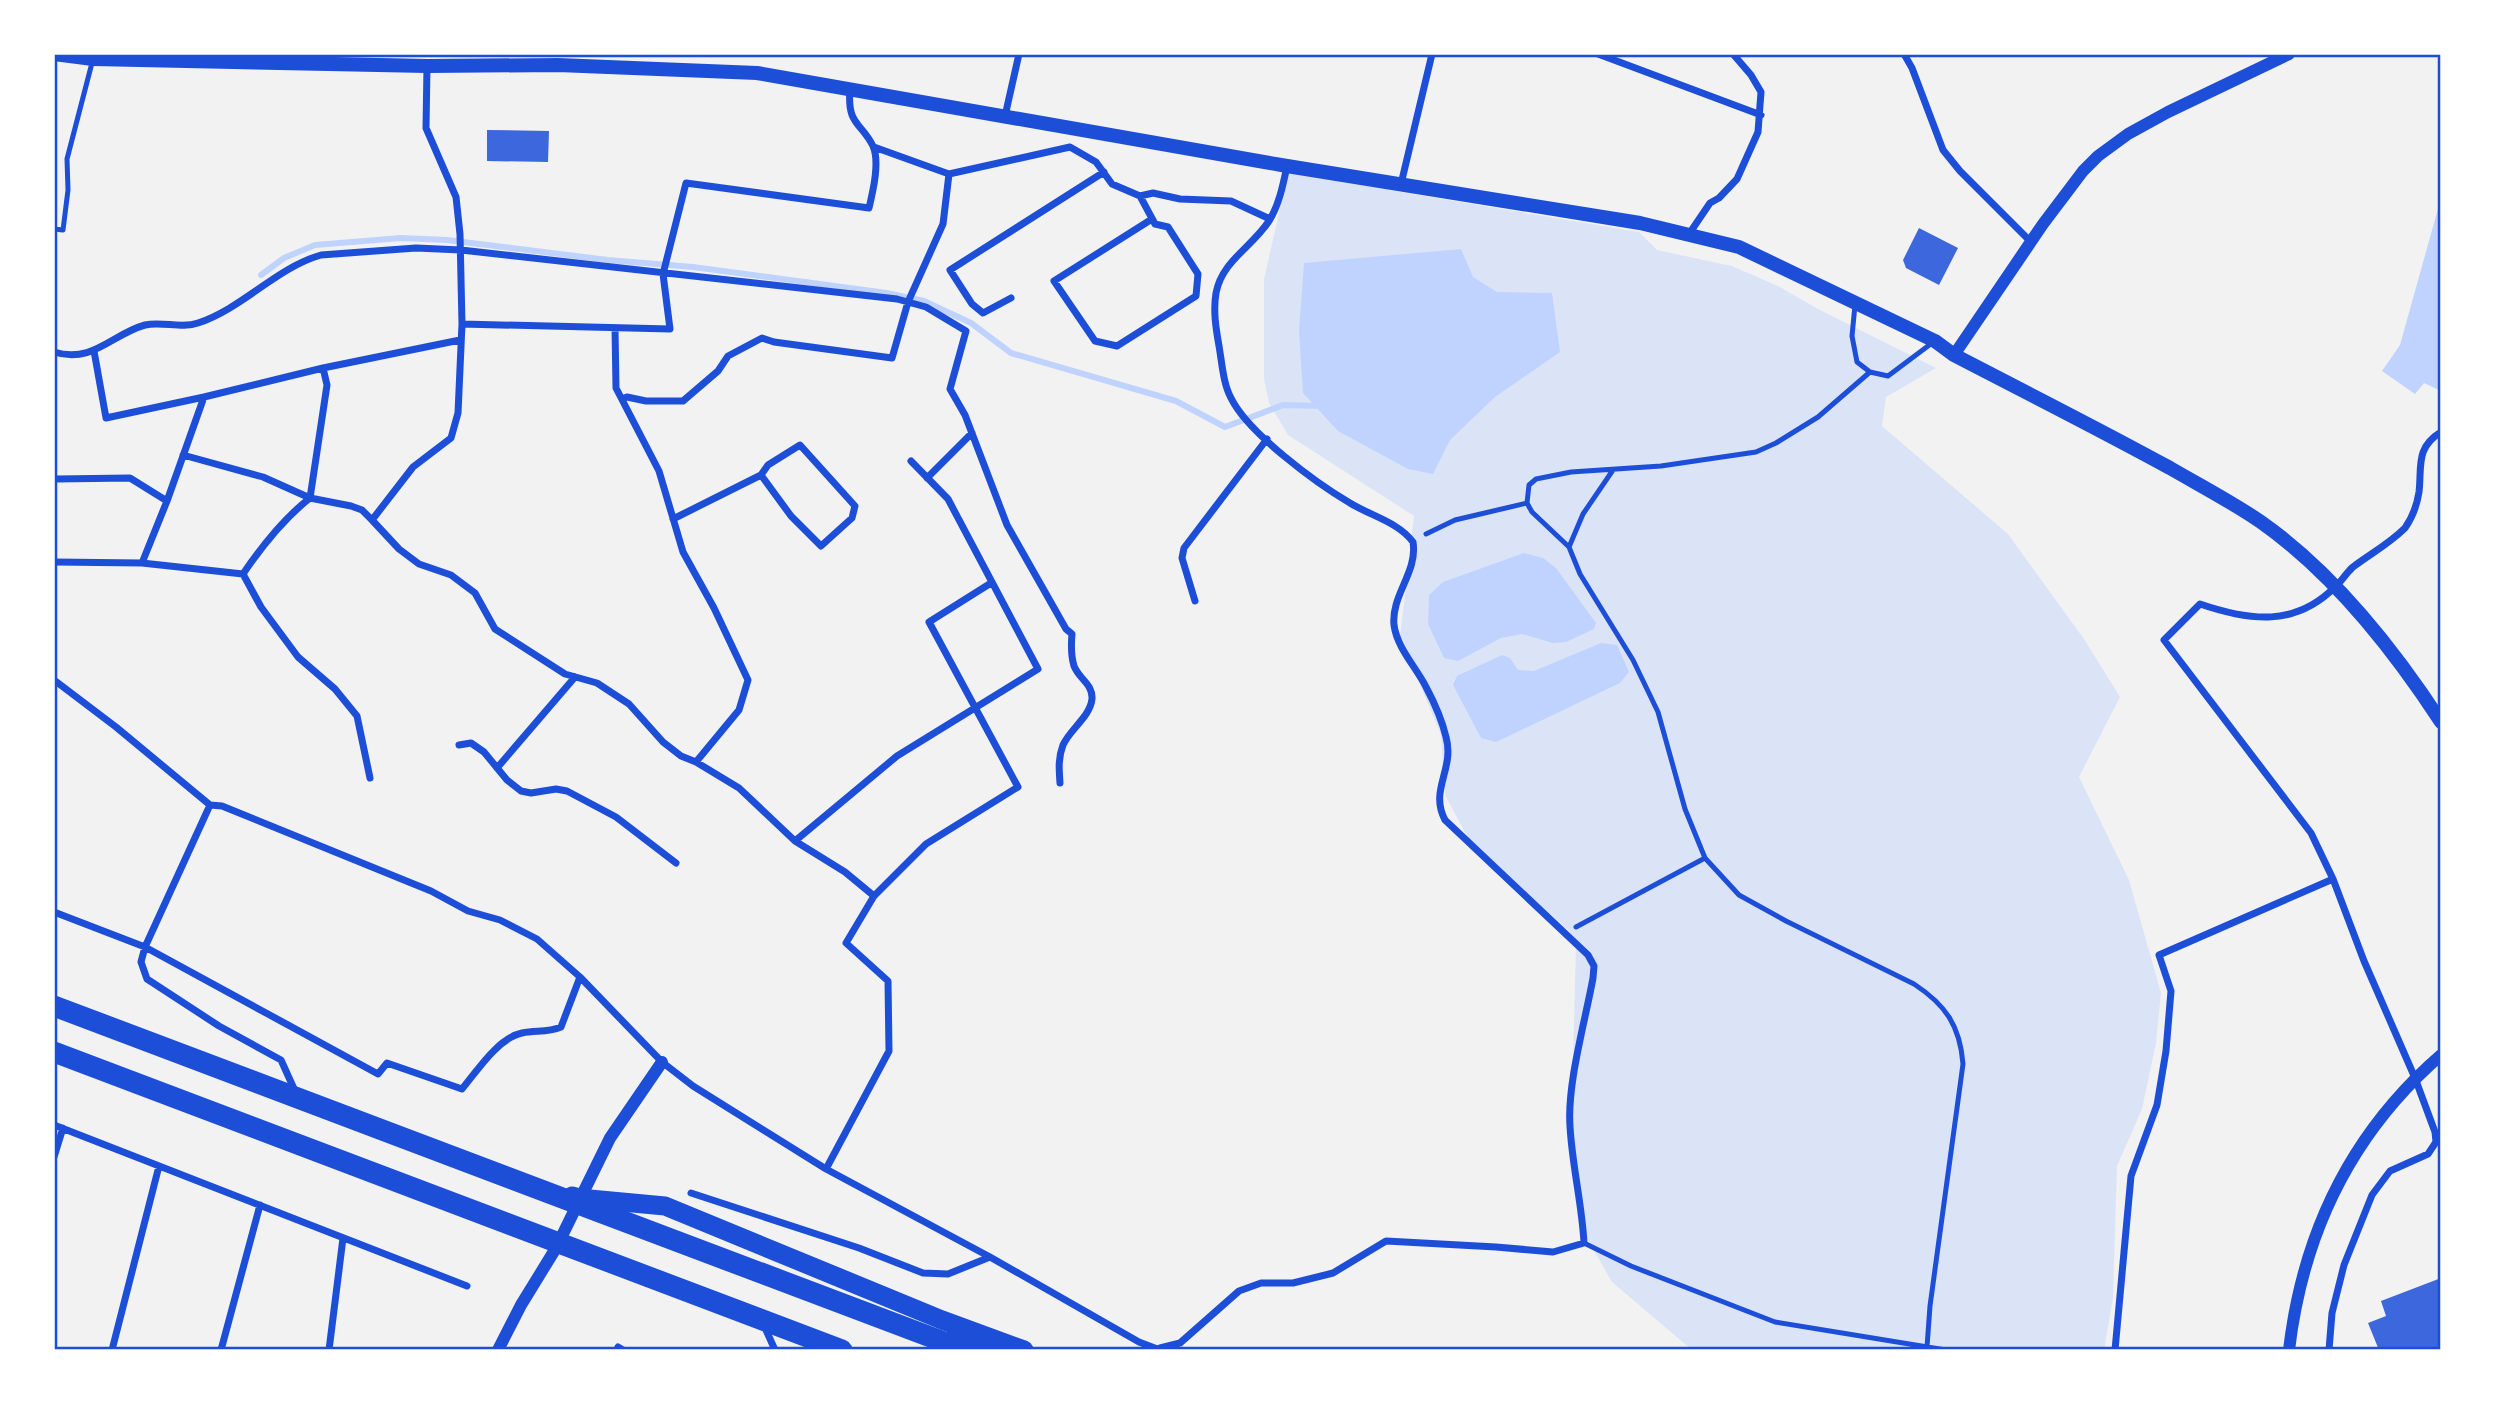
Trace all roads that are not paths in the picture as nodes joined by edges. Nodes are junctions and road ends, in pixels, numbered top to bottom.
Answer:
1 (54, 54) edge
2 (1019, 54) edge
3 (1432, 54) edge
4 (1598, 54) edge
5 (1733, 54) edge
6 (1904, 54) edge
7 (2289, 54) edge
8 (2274, 58) edge
9 (93, 59) junction
10 (427, 66) junction
11 (850, 90) junction
12 (1761, 115) junction
13 (1005, 116) junction
14 (874, 148) junction
15 (1287, 166) junction
16 (1104, 173) junction
17 (949, 174) junction
18 (1401, 184) junction
19 (1140, 195) junction
20 (1152, 219) junction
21 (1270, 219) junction
22 (54, 229) edge
23 (1688, 235) junction
24 (2031, 242) junction
25 (461, 248) junction
26 (663, 274) junction
27 (1011, 298) dead end
28 (908, 302) junction
29 (1855, 302) junction
30 (462, 324) junction
31 (615, 328) junction
32 (460, 340) junction
33 (1935, 341) junction
34 (94, 351) junction
35 (54, 352) edge
36 (1954, 355) junction
37 (323, 368) junction
38 (1870, 372) junction
39 (204, 397) junction
40 (622, 399) junction
41 (2441, 432) edge
42 (972, 433) junction
43 (1267, 439) junction
44 (183, 455) junction
45 (911, 461) dead end
46 (1613, 470) junction
47 (761, 475) junction
48 (54, 477) edge
49 (927, 478) junction
50 (310, 498) junction
51 (167, 501) junction
52 (1527, 503) junction
53 (673, 519) junction
54 (372, 520) junction
55 (1426, 534) dead end
56 (1569, 547) junction
57 (54, 562) edge
58 (142, 563) junction
59 (243, 574) junction
60 (991, 583) junction
61 (2335, 588) junction
62 (1195, 601) dead end
63 (575, 677) junction
64 (54, 680) edge
65 (976, 709) junction
66 (2441, 722) edge
67 (459, 745) dead end
68 (696, 762) junction
69 (497, 768) junction
70 (370, 778) dead end
71 (1060, 783) dead end
72 (210, 805) junction
73 (795, 841) junction
74 (1705, 858) junction
75 (676, 863) dead end
76 (2333, 879) junction
77 (874, 896) junction
78 (54, 912) edge
79 (1576, 927) dead end
80 (145, 947) junction
81 (580, 977) junction
82 (54, 999) edge
83 (54, 1006) edge
84 (54, 1054) edge
85 (2441, 1055) edge
86 (662, 1062) junction
87 (2414, 1078) junction
88 (295, 1091) junction
89 (58, 1126) edge
90 (54, 1157) edge
91 (159, 1166) junction
92 (826, 1169) junction
93 (691, 1193) dead end
94 (579, 1198) junction
95 (260, 1205) junction
96 (343, 1238) junction
97 (1584, 1243) junction
98 (556, 1248) junction
99 (990, 1257) junction
100 (467, 1286) dead end
101 (766, 1329) junction
102 (923, 1334) junction
103 (1927, 1347) junction
104 (1160, 1349) edge
105 (112, 1350) edge
106 (221, 1350) edge
107 (329, 1350) edge
108 (498, 1350) edge
109 (775, 1350) edge
110 (819, 1350) edge
111 (842, 1350) edge
112 (965, 1350) edge
113 (989, 1350) edge
114 (1024, 1350) edge
115 (1946, 1350) edge
116 (2019, 1350) edge
117 (2067, 1350) edge
118 (2115, 1350) edge
119 (2289, 1350) edge
120 (2329, 1350) edge

1 - 9 main road
2 - 13 street
3 - 18 street
4 - 12 street
5 - 12 street
6 - 24 street
7 - 8 street
8 - 24 street
9 - 10 main road
9 - 22 lane
10 - 11 main road
10 - 25 street
11 - 13 main road
11 - 14 street
12 - 23 street
13 - 15 main road
14 - 17 street
14 - 26 street
15 - 18 main road
15 - 21 street
16 - 17 street
16 - 19 street
16 - 27 street
17 - 28 street
18 - 23 main road
19 - 20 street
19 - 21 street
20 - 20 street
21 - 43 street
23 - 29 main road
24 - 36 street
25 - 26 street
25 - 30 street
25 - 34 street
26 - 28 street
26 - 31 street
28 - 40 street
28 - 42 street
29 - 33 main road
29 - 38 lane
30 - 31 street
30 - 32 street
31 - 40 street
32 - 37 street
32 - 54 street
33 - 36 main road
33 - 38 lane
34 - 35 street
34 - 39 street
36 - 61 main road
37 - 39 street
37 - 50 street
38 - 46 lane
39 - 44 street
40 - 53 street
41 - 61 street
42 - 49 street
42 - 71 street
43 - 62 street
43 - 97 street
44 - 50 street
44 - 51 street
45 - 49 street
46 - 52 lane
46 - 56 lane
47 - 47 street
47 - 53 street
48 - 51 street
49 - 60 street
50 - 54 street
50 - 59 street
51 - 58 street
52 - 55 lane
52 - 56 lane
53 - 68 street
54 - 63 street
56 - 74 lane
57 - 58 street
58 - 59 street
59 - 70 street
60 - 65 street
60 - 65 street
61 - 66 main road
61 - 76 street
63 - 68 street
63 - 69 street
64 - 72 street
65 - 73 street
65 - 77 street
67 - 69 street
68 - 73 street
69 - 75 street
72 - 80 street
72 - 81 street
73 - 77 street
74 - 79 lane
74 - 103 lane
76 - 87 street
76 - 118 street
77 - 92 street
78 - 80 street
80 - 81 street
80 - 88 street
81 - 86 street
82 - 88 highway
83 - 102 highway
84 - 98 highway
84 - 111 highway
85 - 87 street
86 - 92 street
86 - 94 street
87 - 119 street
87 - 120 street
88 - 94 highway
89 - 90 street
89 - 91 street
91 - 95 street
91 - 105 street
92 - 99 street
93 - 99 street
94 - 98 street
94 - 114 highway
95 - 96 street
95 - 106 street
96 - 100 street
96 - 107 street
97 - 103 lane
97 - 104 street
98 - 101 highway
98 - 108 street
99 - 104 street
101 - 109 street
101 - 110 highway
102 - 112 highway
102 - 113 highway
103 - 115 lane
116 - 117 lane

